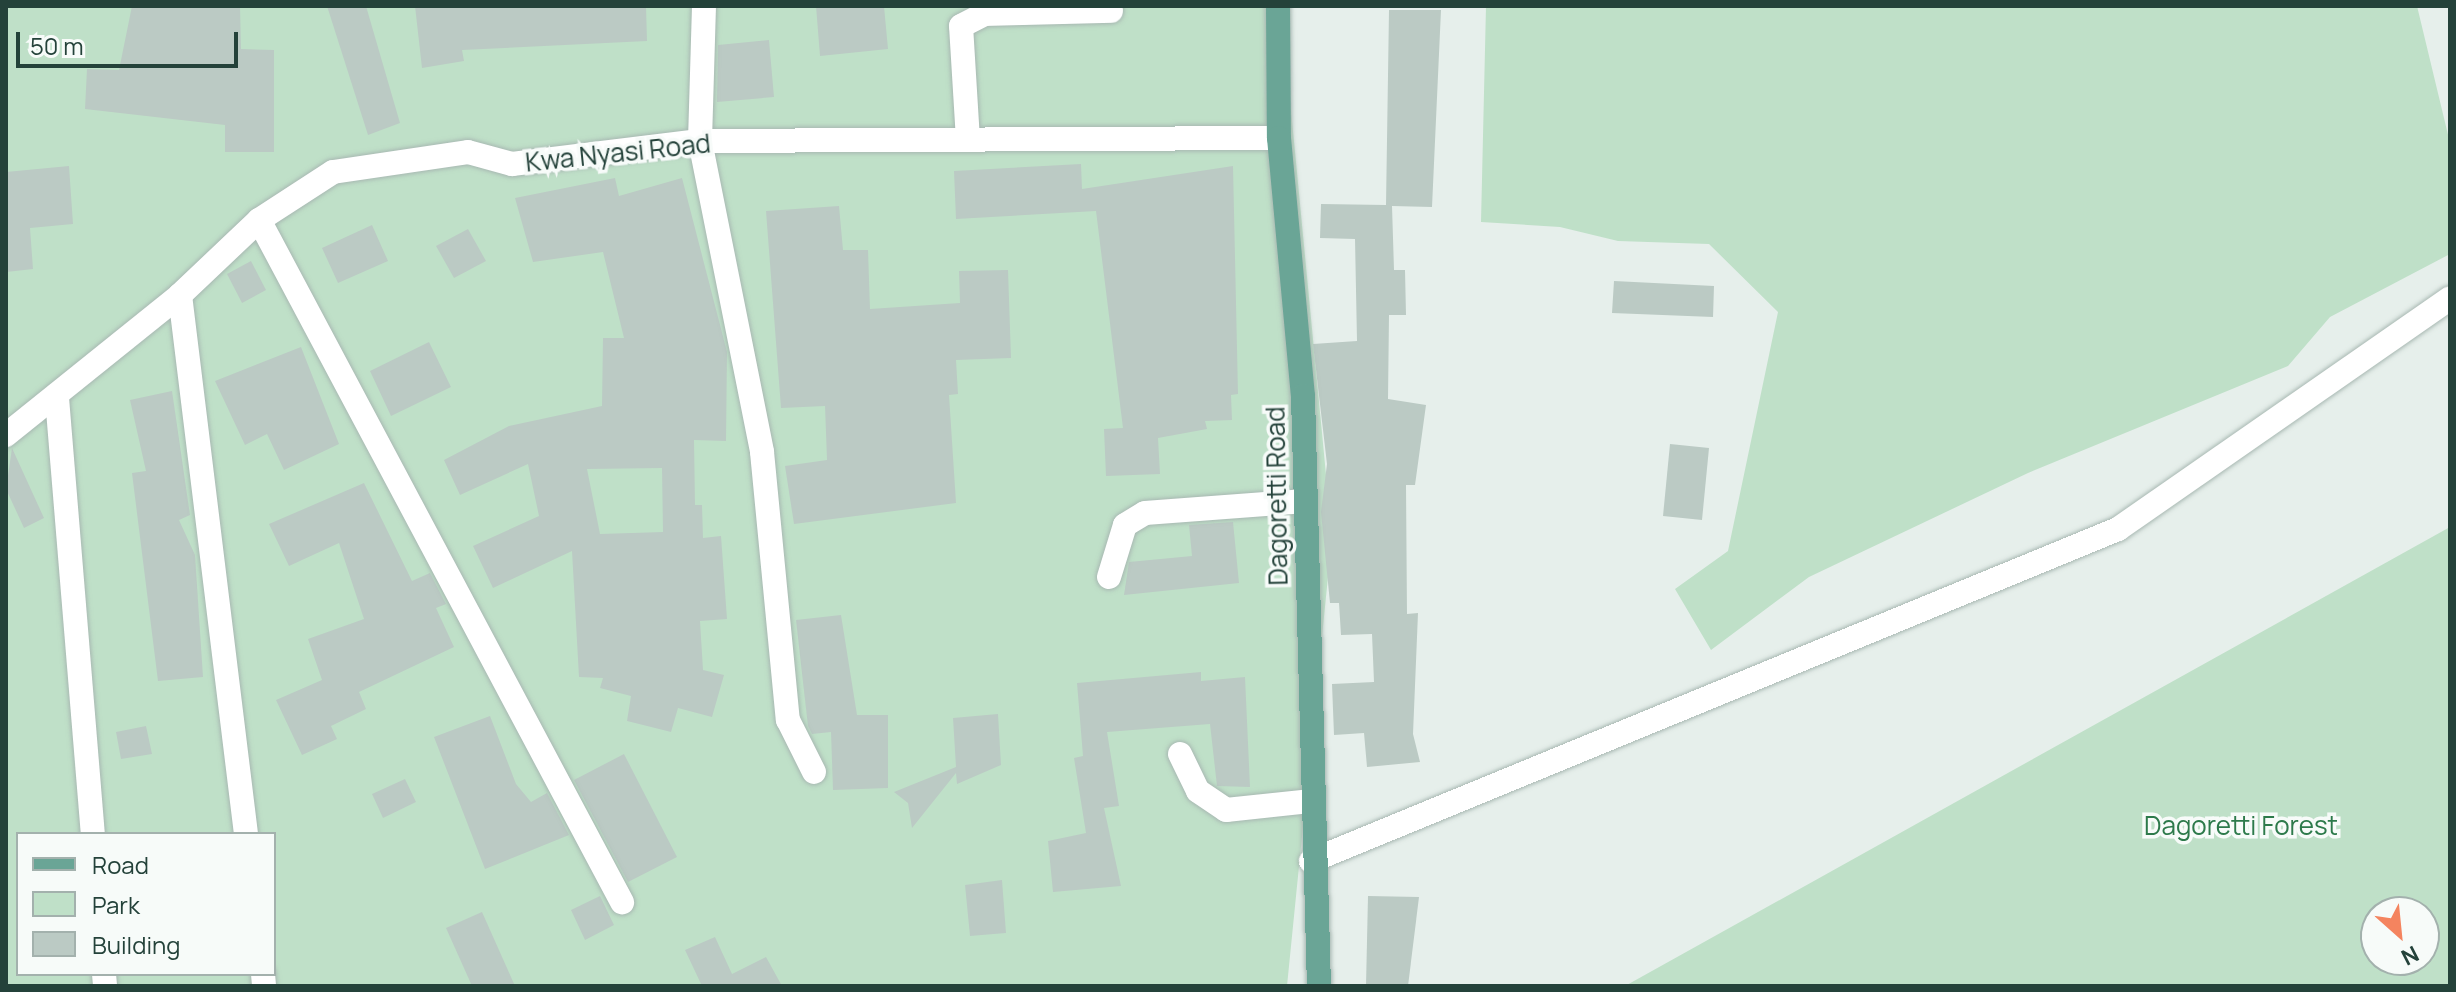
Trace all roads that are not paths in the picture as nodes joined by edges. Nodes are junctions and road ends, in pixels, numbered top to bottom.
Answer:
1 (704, 6) edge
2 (1278, 6) edge
3 (1111, 11) dead end
4 (1279, 138) junction
5 (968, 140) junction
6 (700, 141) junction
7 (259, 220) junction
8 (180, 295) junction
9 (2450, 298) edge
10 (57, 398) junction
11 (6, 435) edge
12 (1306, 501) junction
13 (1109, 577) dead end
14 (1180, 754) dead end
15 (814, 772) dead end
16 (1310, 801) junction
17 (93, 832) edge
18 (246, 832) edge
19 (1311, 861) junction
20 (622, 902) dead end
21 (1319, 986) edge

1 - 6 street
2 - 4 main road, Dagoretti Road
3 - 5 street
4 - 5 street, Kwa Nyasi Road
4 - 12 main road, Dagoretti Road
5 - 6 street, Kwa Nyasi Road
6 - 7 street, Kwa Nyasi Road
6 - 15 street
7 - 8 street, Kwa Nyasi Road
7 - 20 street
8 - 10 street, Kwa Nyasi Road
8 - 18 street
9 - 19 street
10 - 11 street, Kwa Nyasi Road
10 - 17 street
12 - 13 street
12 - 16 main road, Dagoretti Road
14 - 16 street
16 - 19 main road, Dagoretti Road
19 - 21 main road, Dagoretti Road

